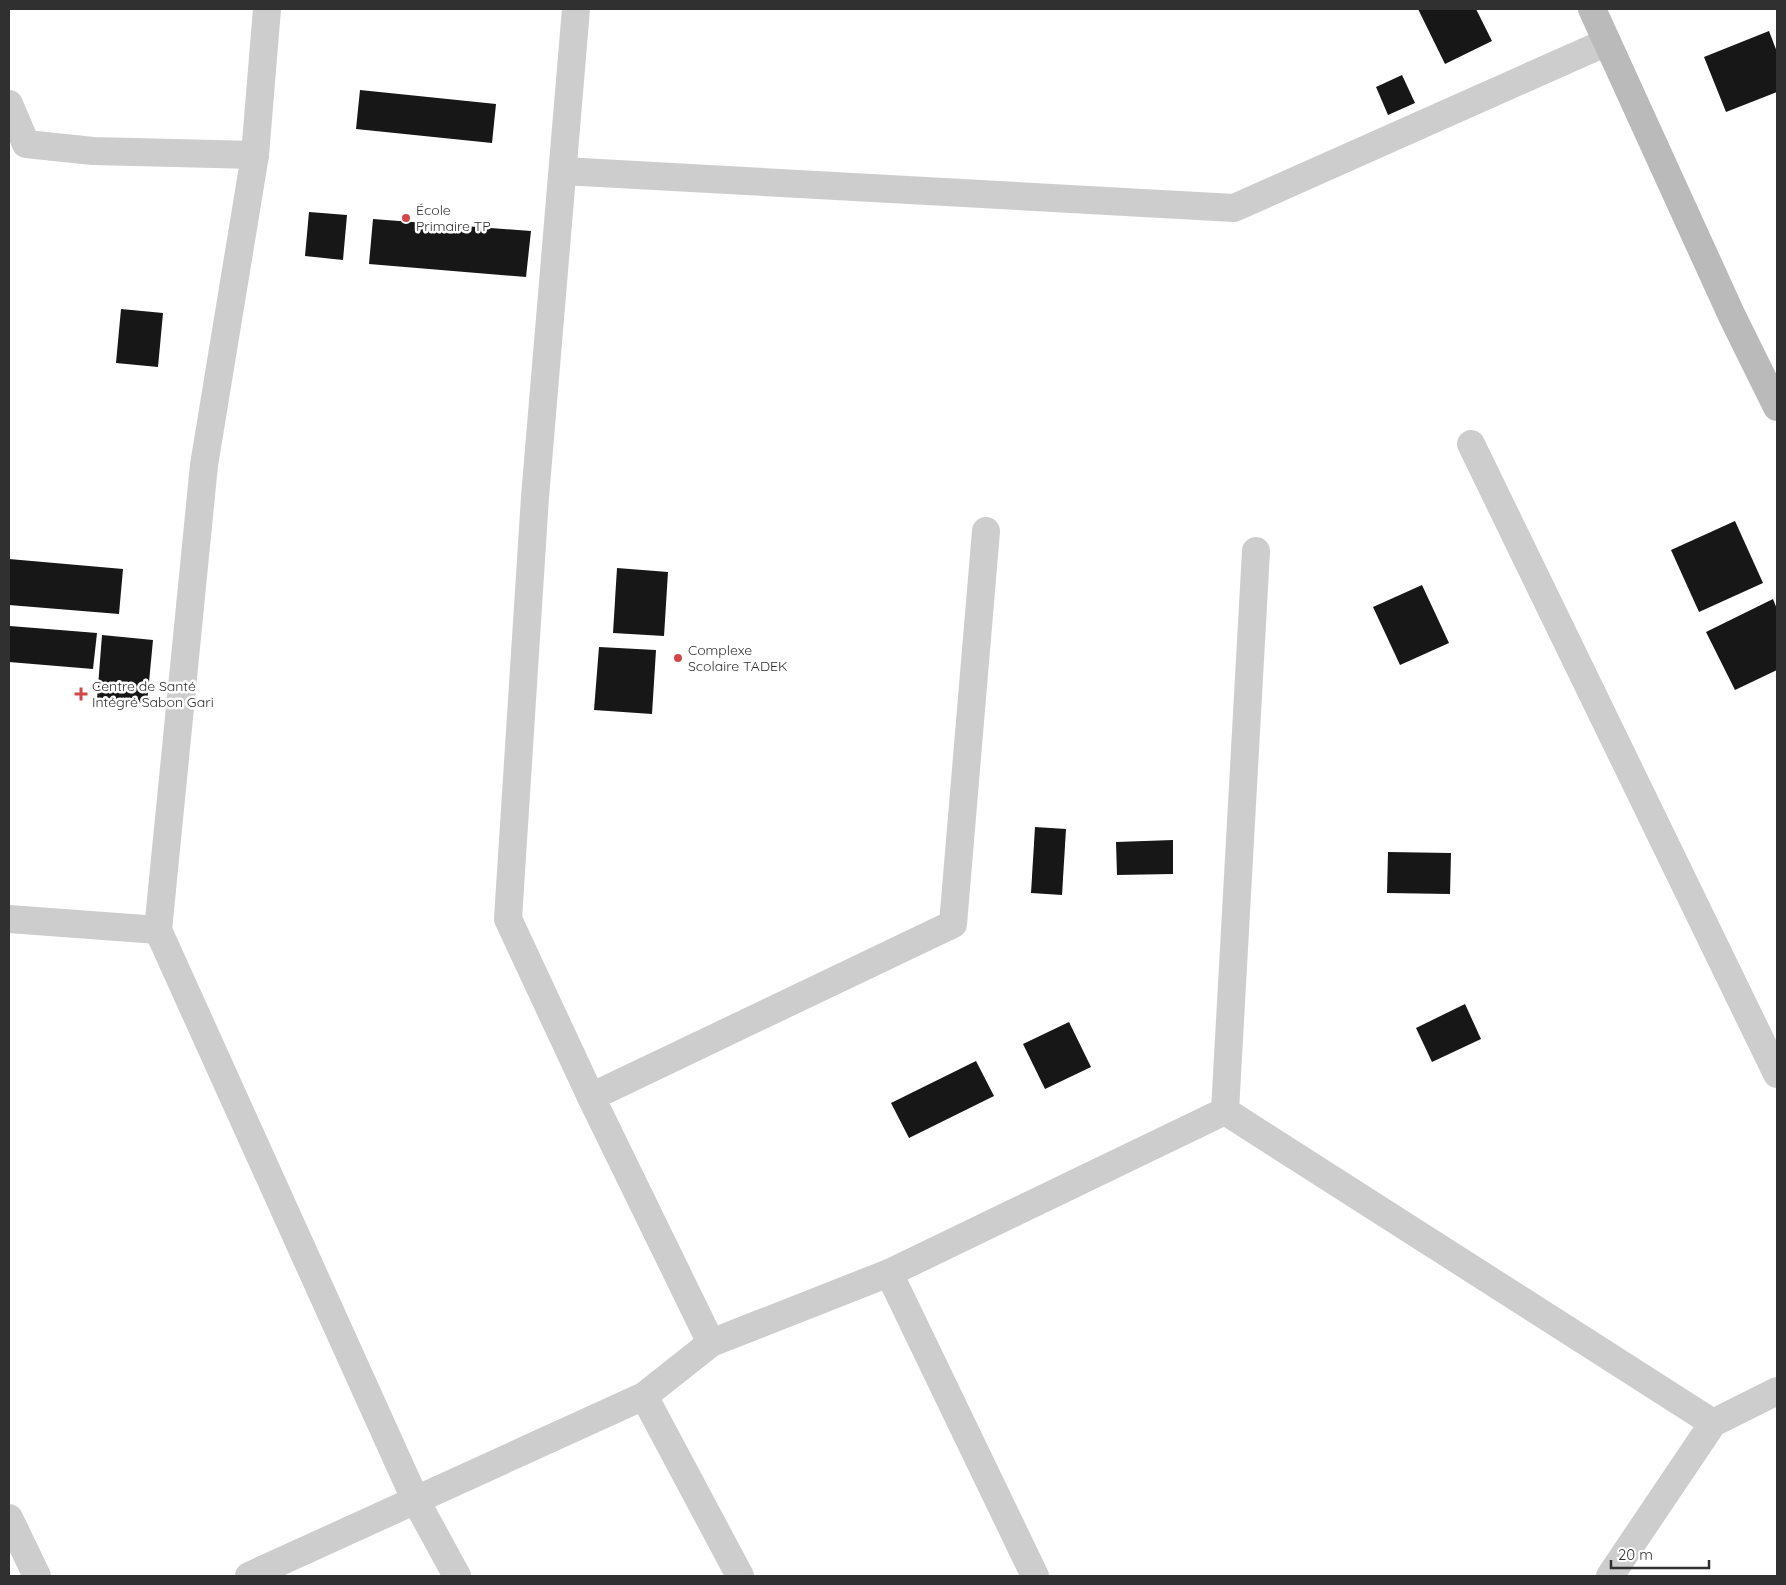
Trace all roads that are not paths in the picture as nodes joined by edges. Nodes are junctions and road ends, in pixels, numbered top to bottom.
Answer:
1 (267, 9) edge
2 (576, 9) edge
3 (1592, 9) edge
4 (1607, 42) junction
5 (9, 104) edge
6 (255, 155) junction
7 (563, 171) junction
8 (1777, 407) edge
9 (1472, 444) dead end
10 (986, 531) dead end
11 (1256, 551) dead end
12 (9, 919) edge
13 (158, 930) junction
14 (1777, 1074) edge
15 (591, 1097) junction
16 (1225, 1111) junction
17 (890, 1273) junction
18 (711, 1344) junction
19 (1777, 1391) edge
20 (644, 1396) junction
21 (1713, 1423) junction
22 (415, 1499) junction
23 (9, 1518) edge
24 (36, 1576) edge
25 (249, 1576) edge
26 (458, 1576) edge
27 (740, 1576) edge
28 (1035, 1576) edge
29 (1610, 1576) edge

1 - 6 street
2 - 7 street
3 - 4 street
4 - 7 street
4 - 8 street
5 - 6 street
6 - 13 street
7 - 15 street
9 - 14 street
10 - 15 street
11 - 16 street
12 - 13 street
13 - 22 street
15 - 18 street
16 - 17 street
16 - 21 street
17 - 18 street
17 - 28 street
18 - 20 street
19 - 21 street
20 - 22 street
20 - 27 street
21 - 29 street
22 - 25 street
22 - 26 street
23 - 24 street

